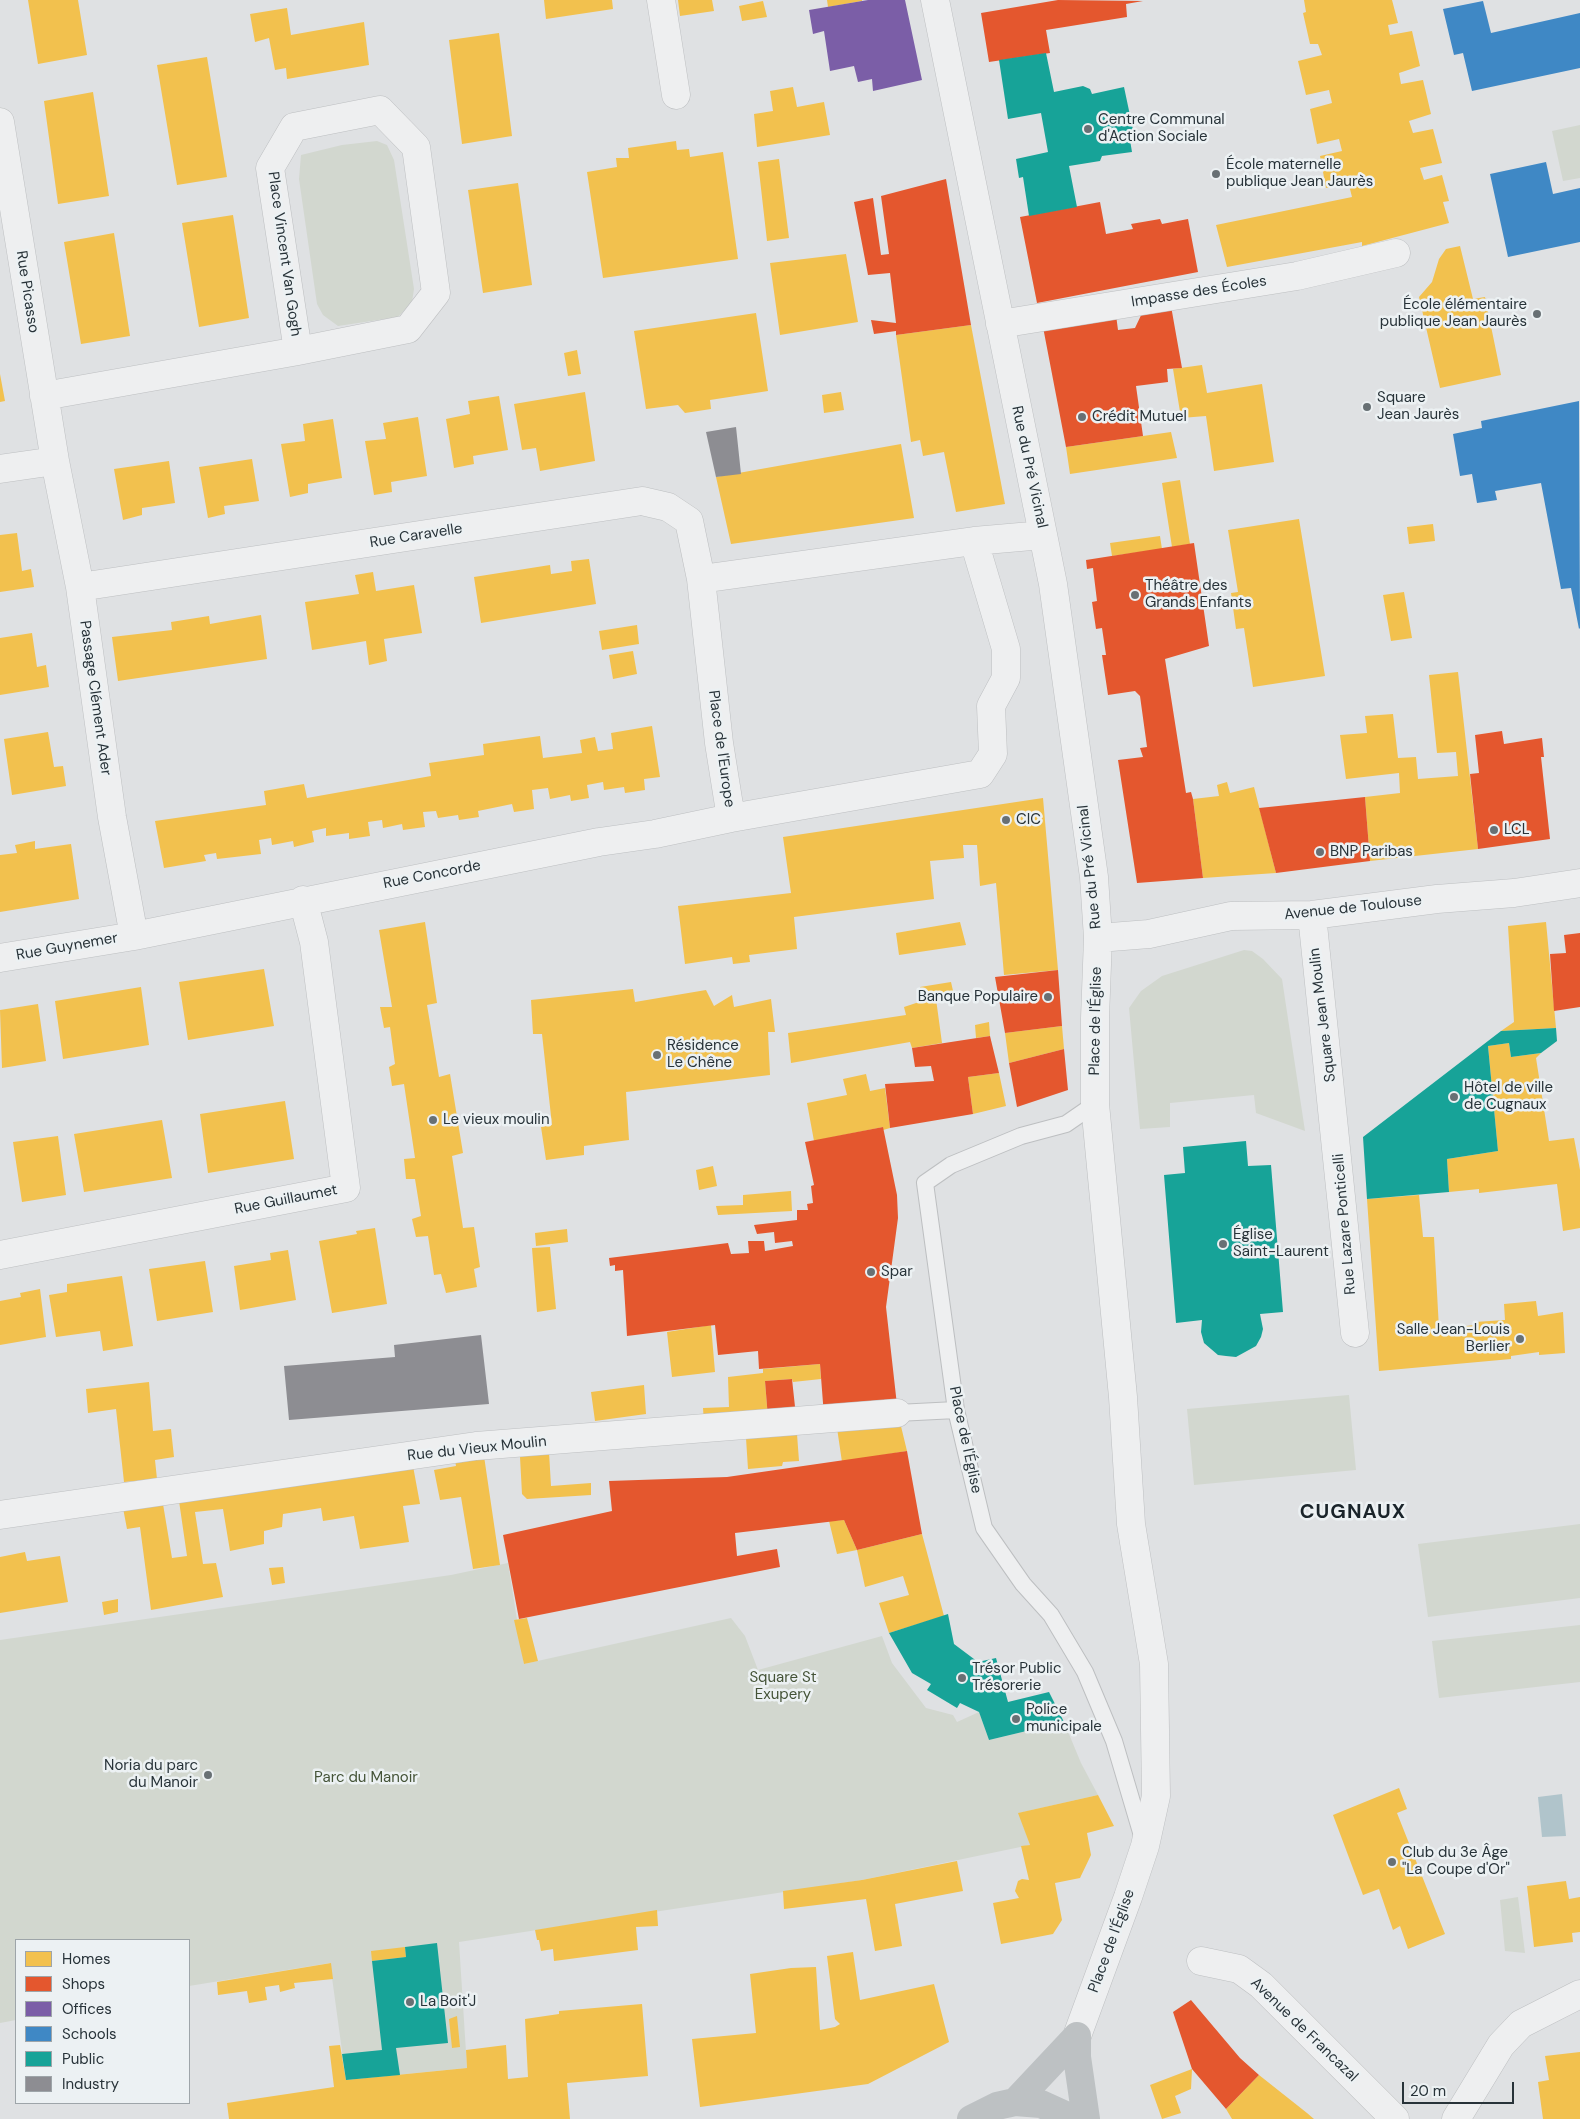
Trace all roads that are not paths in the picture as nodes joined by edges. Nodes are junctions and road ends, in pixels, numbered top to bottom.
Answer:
1 (661, 0) edge
2 (935, 0) edge
3 (676, 95) dead end
4 (1, 138) edge
5 (1396, 253) dead end
6 (1000, 324) junction
7 (298, 351) junction
8 (44, 396) junction
9 (54, 461) junction
10 (0, 469) edge
11 (1044, 535) junction
12 (974, 540) junction
13 (701, 579) junction
14 (80, 588) junction
15 (731, 818) junction
16 (1580, 883) edge
17 (304, 900) junction
18 (1312, 915) junction
19 (134, 936) junction
20 (1098, 938) junction
21 (0, 958) edge
22 (1096, 1104) junction
23 (1334, 1115) joint
24 (0, 1255) edge
25 (1356, 1332) dead end
26 (956, 1410) junction
27 (897, 1413) joint
28 (0, 1515) edge
29 (1145, 1846) junction
30 (1201, 1961) dead end
31 (1580, 1994) edge
32 (1077, 2036) junction
33 (1015, 2102) junction
34 (971, 2119) edge
35 (1074, 2119) edge
36 (1086, 2119) edge
37 (1394, 2119) edge
38 (1456, 2119) edge

1 - 3 street
2 - 6 street, Rue du Pré Vicinal
4 - 8 street, Rue Picasso
5 - 6 street, Impasse des Écoles
6 - 11 street, Rue du Pré Vicinal
7 - 7 street, Place Vincent Van Gogh
7 - 8 street, Place Vincent Van Gogh
8 - 9 street, Rue Picasso
9 - 10 street
9 - 14 street, Passage Clément Ader
11 - 12 street
11 - 20 street, Rue du Pré Vicinal
12 - 13 street
12 - 15 street, Place de l'Europe
13 - 14 street, Rue Caravelle
13 - 15 street, Place de l'Europe
14 - 19 street, Passage Clément Ader
15 - 17 street, Rue Concorde
16 - 18 street, Avenue de Toulouse
17 - 19 street, Rue Concorde
17 - 24 street, Rue Guillaumet
18 - 20 street, Avenue de Toulouse
18 - 23 street, Square Jean Moulin
19 - 21 street, Rue Guynemer
20 - 22 street, Place de l'Église
22 - 26 lane, Place de l'Église
22 - 29 street, Place de l'Église
23 - 25 street, Rue Lazare Ponticelli
26 - 27 lane, Rue du Vieux Moulin
26 - 29 lane, Place de l'Église
27 - 28 street, Rue du Vieux Moulin
29 - 32 street, Place de l'Église
30 - 37 street, Avenue de Francazal
31 - 38 street
32 - 33 main road, Place de l'Église
32 - 36 main road, Place de l'Église
33 - 34 main road
33 - 35 main road

